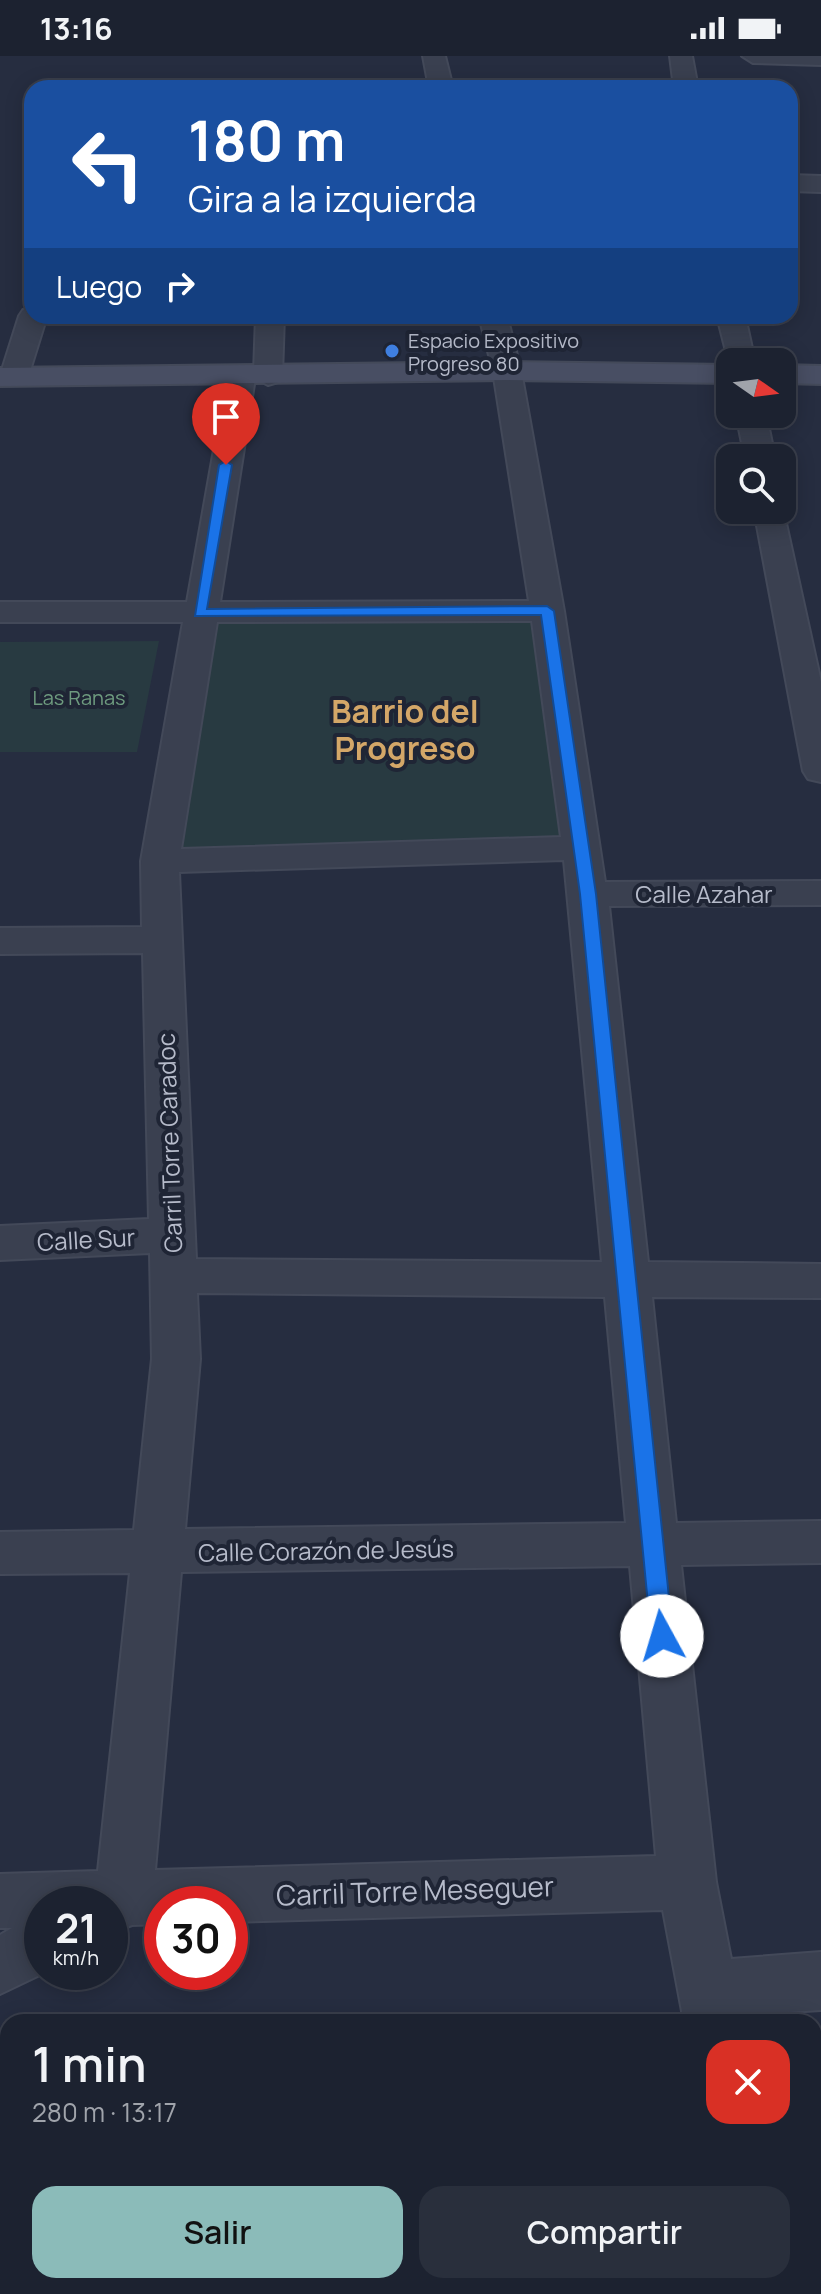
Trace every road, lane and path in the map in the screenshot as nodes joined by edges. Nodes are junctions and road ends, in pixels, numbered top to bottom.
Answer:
1 (434, 56) edge
2 (681, 56) edge
3 (753, 56) edge
4 (821, 58) edge
5 (439, 80) edge
6 (685, 80) edge
7 (798, 183) edge
8 (821, 184) edge
9 (30, 324) edge
10 (268, 324) edge
11 (495, 324) edge
12 (733, 324) edge
13 (738, 348) edge
14 (507, 371) junction
15 (716, 374) edge
16 (796, 374) edge
17 (821, 375) edge
18 (255, 376) junction
19 (7, 377) edge
20 (773, 524) edge
21 (547, 611) junction
22 (0, 612) edge
23 (200, 613) junction
24 (821, 771) edge
25 (581, 848) junction
26 (160, 861) junction
27 (821, 893) edge
28 (588, 894) junction
29 (162, 940) junction
30 (0, 941) edge
31 (0, 1243) edge
32 (173, 1256) junction
33 (626, 1277) junction
34 (821, 1281) edge
35 (821, 1542) edge
36 (653, 1544) junction
37 (0, 1553) edge
38 (157, 1553) junction
39 (687, 1882) junction
40 (119, 1886) edge
41 (0, 1901) edge
42 (24, 1901) edge
43 (128, 1903) edge
44 (24, 1953) edge
45 (0, 1966) edge
46 (821, 1981) edge
47 (711, 2006) edge

1 - 5 street
2 - 6 street
3 - 4 street
7 - 8 street
9 - 19 street
10 - 18 street, Carril Torre Caradoc
11 - 14 street
12 - 13 street
14 - 15 main road
14 - 18 main road
14 - 21 street
16 - 17 main road
18 - 19 main road
18 - 23 street, Carril Torre Caradoc
20 - 24 street
21 - 23 street
21 - 25 street
22 - 23 street
23 - 26 street, Carril Torre Caradoc
25 - 26 street
25 - 28 street
26 - 29 street, Carril Torre Caradoc
27 - 28 street, Calle Azahar
28 - 33 street
29 - 30 street
29 - 32 street, Carril Torre Caradoc
31 - 32 street, Calle Sur
32 - 33 street, Calle Sur
32 - 38 street, Carril Torre Caradoc
33 - 34 street, Calle Sur
33 - 36 street
35 - 36 street, Calle Corazón de Jesús
36 - 38 street, Calle Corazón de Jesús
36 - 39 street
37 - 38 street, Calle Corazón de Jesús
38 - 40 street, Carril Torre Caradoc
39 - 43 street, Carril Torre Meseguer
39 - 47 street
41 - 42 street, Carril Torre Meseguer
44 - 45 street
46 - 47 street

